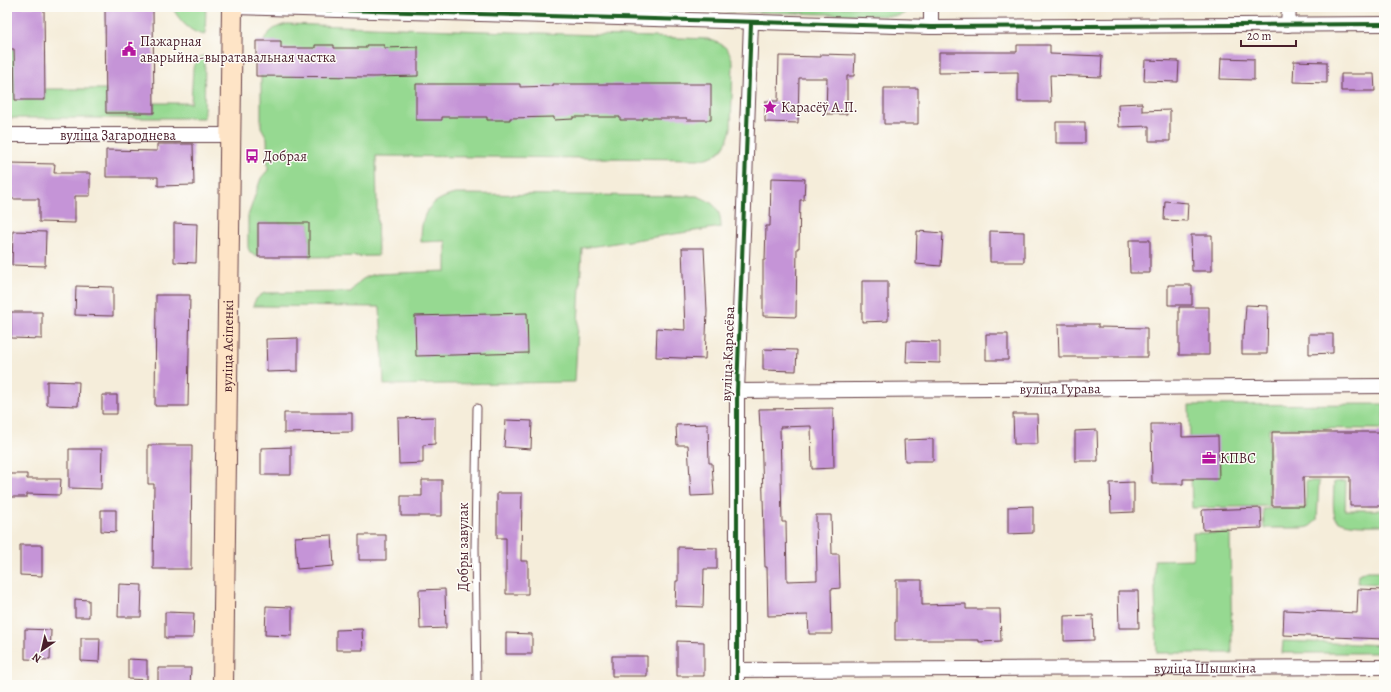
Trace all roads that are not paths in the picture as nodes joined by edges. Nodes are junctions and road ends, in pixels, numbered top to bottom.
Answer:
1 (232, 7) edge
2 (931, 7) edge
3 (1289, 7) edge
4 (666, 14) edge
5 (751, 23) junction
6 (1384, 24) edge
7 (1288, 25) junction
8 (931, 27) junction
9 (7, 135) edge
10 (230, 135) junction
11 (1384, 386) edge
12 (737, 391) junction
13 (477, 408) dead end
14 (1384, 667) edge
15 (737, 670) junction
16 (223, 685) edge
17 (477, 685) edge
18 (737, 685) edge

1 - 4 street
1 - 10 main road, вуліца Асіпенкі
2 - 8 street
3 - 7 street
4 - 5 street
5 - 8 street
5 - 12 street, вуліца Карасёва
6 - 7 street
7 - 8 street
9 - 10 street, вуліца Загароднева
10 - 16 main road, вуліца Асіпенкі
11 - 12 street, вуліца Гурава
12 - 15 street, вуліца Карасёва
13 - 17 lane, Добры завулак
14 - 15 street, вуліца Шышкіна
15 - 18 street, вуліца Карасёва

